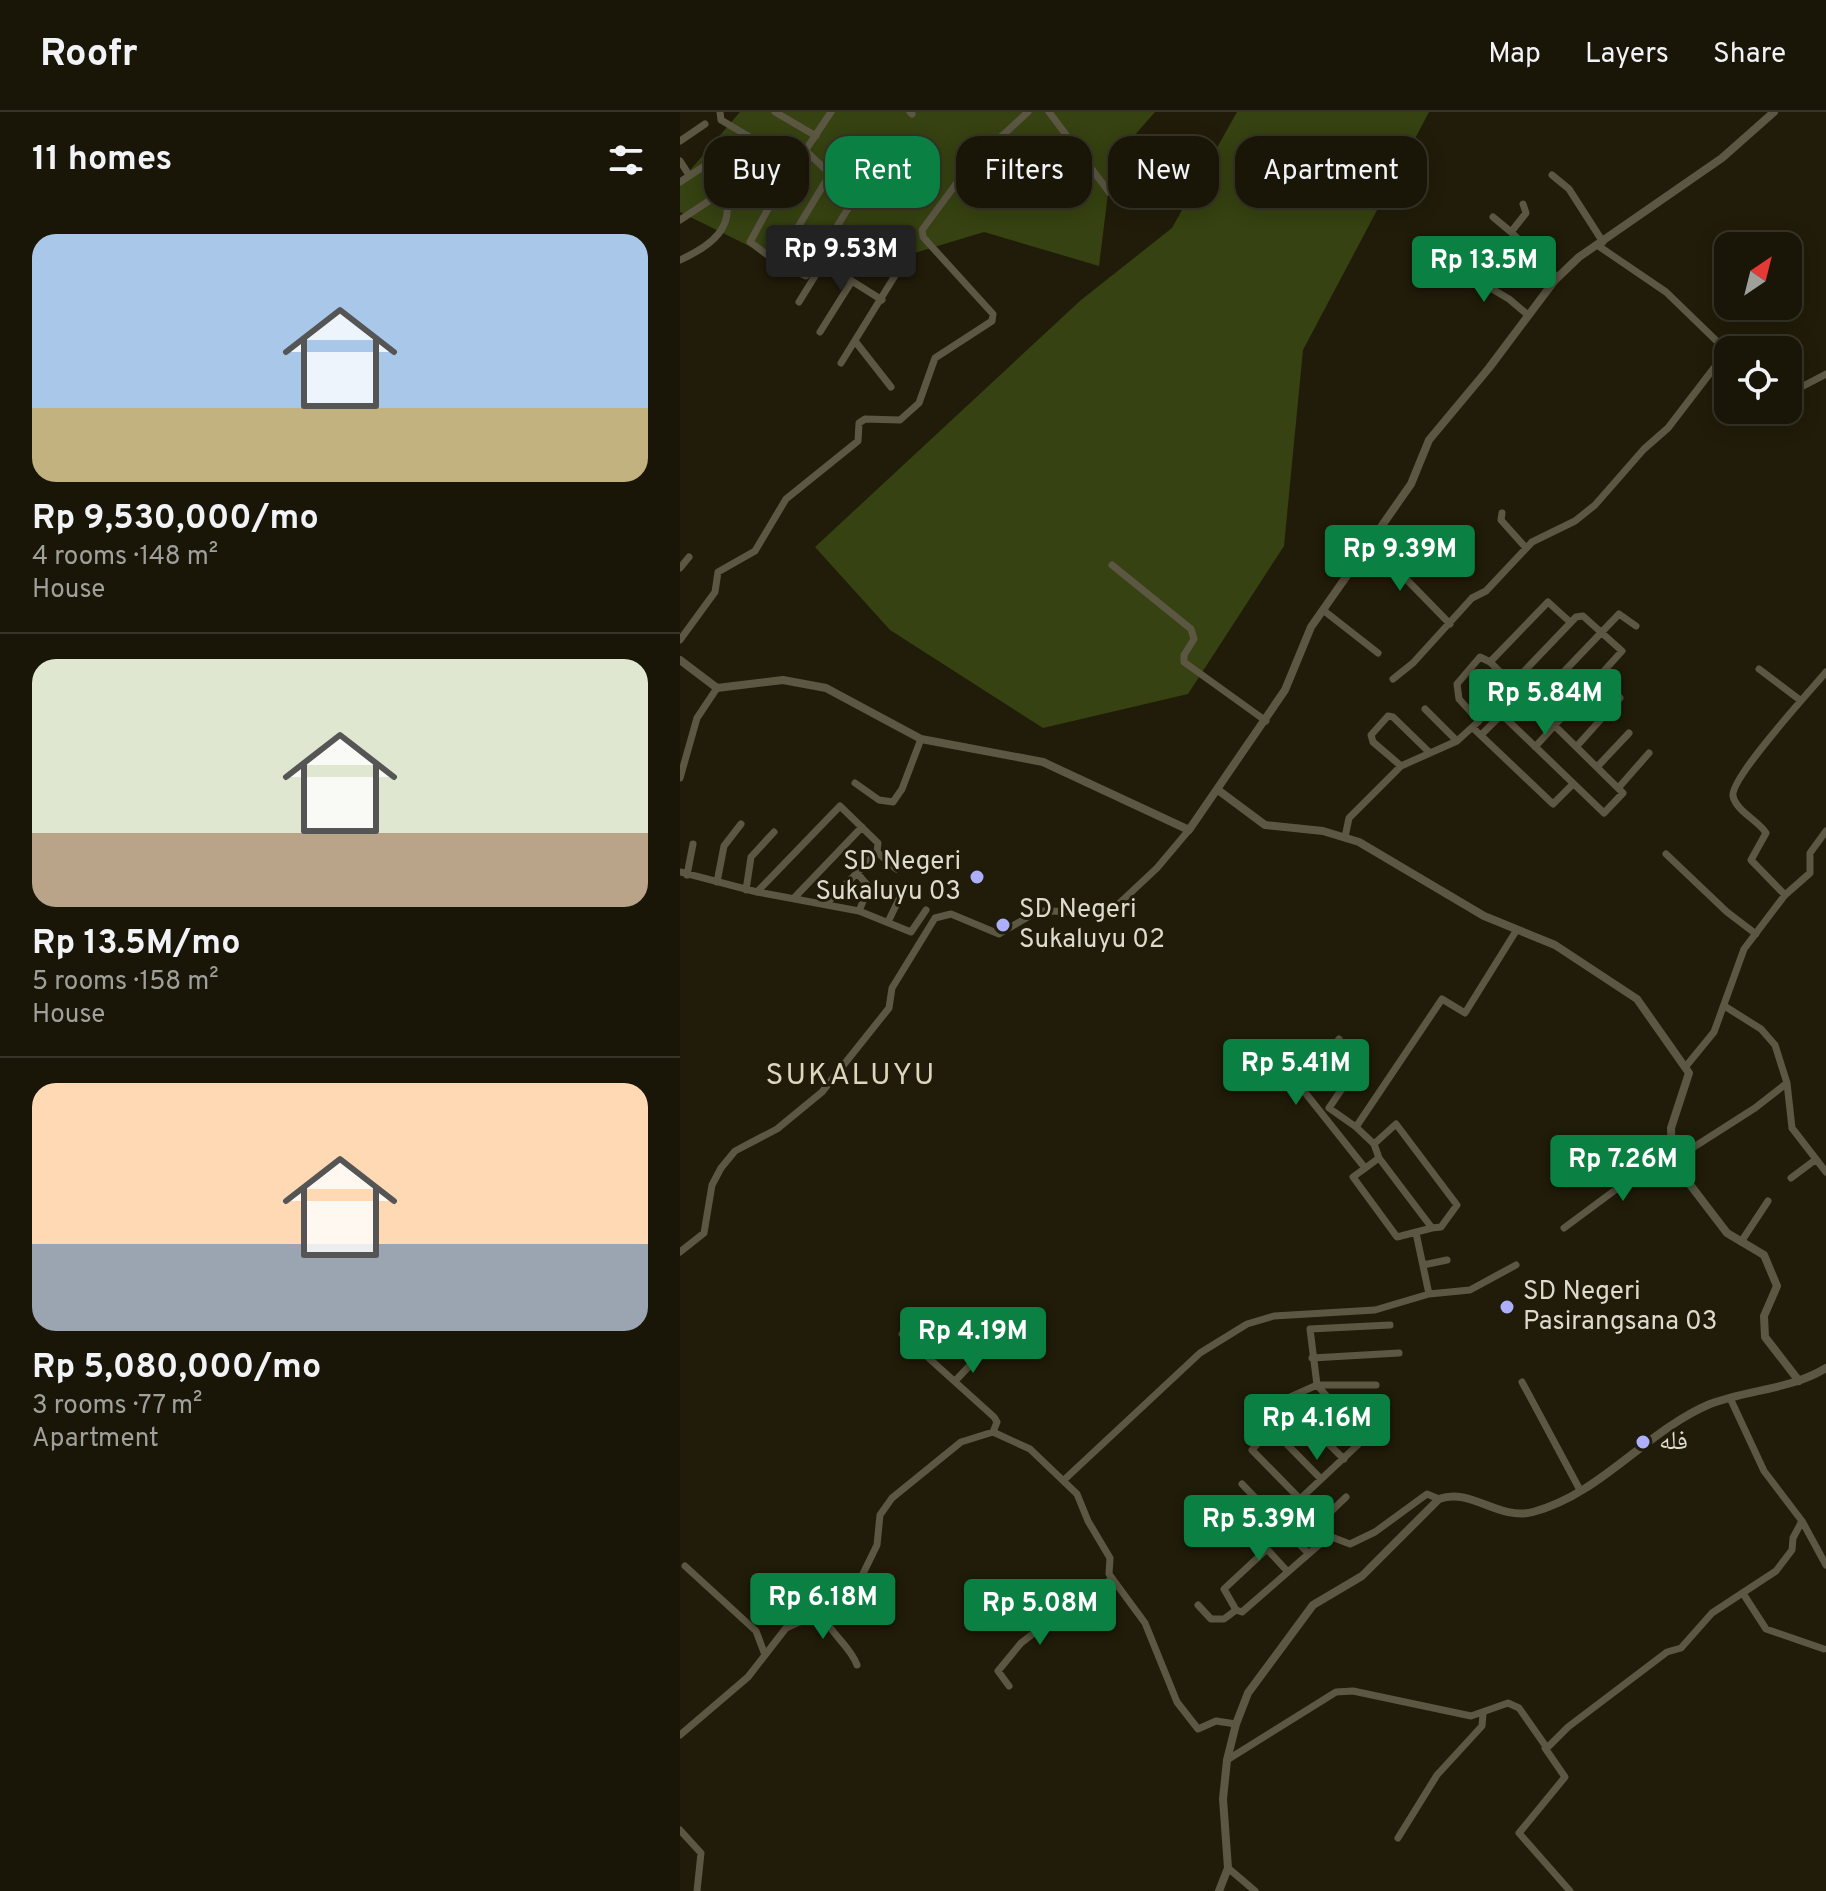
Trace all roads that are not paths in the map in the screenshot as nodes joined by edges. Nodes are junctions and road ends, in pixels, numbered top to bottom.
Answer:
1 (720, 112) edge
2 (775, 112) edge
3 (831, 112) edge
4 (1028, 112) edge
5 (1049, 112) edge
6 (1774, 112) edge
7 (705, 124) dead end
8 (747, 136) edge
9 (816, 136) junction
10 (680, 141) edge
11 (809, 148) edge
12 (809, 154) edge
13 (680, 161) edge
14 (704, 166) edge
15 (825, 169) edge
16 (689, 175) junction
17 (1552, 175) dead end
18 (680, 182) edge
19 (825, 182) edge
20 (1108, 191) edge
21 (704, 204) edge
22 (1523, 204) dead end
23 (728, 208) edge
24 (768, 208) edge
25 (848, 208) edge
26 (1493, 217) dead end
27 (680, 220) edge
28 (833, 232) junction
29 (1511, 232) junction
30 (1600, 243) junction
31 (680, 260) edge
32 (820, 261) junction
33 (777, 262) junction
34 (1457, 268) dead end
35 (1557, 277) junction
36 (852, 281) junction
37 (882, 300) junction
38 (799, 302) dead end
39 (1528, 315) junction
40 (820, 332) dead end
41 (1714, 339) edge
42 (855, 341) junction
43 (841, 363) dead end
44 (1714, 369) edge
45 (1826, 374) edge
46 (891, 387) dead end
47 (1802, 387) edge
48 (1502, 513) dead end
49 (1370, 542) junction
50 (1526, 548) junction
51 (689, 557) dead end
52 (1112, 565) dead end
53 (680, 568) edge
54 (1323, 610) junction
55 (1570, 622) junction
56 (1450, 624) junction
57 (1636, 626) dead end
58 (1601, 633) junction
59 (680, 640) edge
60 (1378, 653) dead end
61 (680, 660) edge
62 (1490, 662) junction
63 (1759, 669) dead end
64 (1826, 672) edge
65 (1504, 676) junction
66 (1600, 677) junction
67 (1393, 679) dead end
68 (1512, 684) junction
69 (717, 688) junction
70 (1800, 700) junction
71 (1533, 704) junction
72 (1493, 706) dead end
73 (1425, 709) dead end
74 (1471, 712) junction
75 (1501, 715) junction
76 (1266, 721) junction
77 (1556, 726) junction
78 (1473, 728) junction
79 (680, 731) edge
80 (691, 733) junction
81 (1629, 733) dead end
82 (1481, 735) junction
83 (921, 739) junction
84 (1457, 741) junction
85 (1577, 746) junction
86 (1535, 747) junction
87 (1430, 753) junction
88 (1649, 753) dead end
89 (1401, 766) junction
90 (1598, 766) junction
91 (680, 778) edge
92 (855, 783) dead end
93 (1573, 784) junction
94 (1620, 786) junction
95 (1218, 790) junction
96 (741, 824) dead end
97 (862, 827) junction
98 (1189, 830) junction
99 (1826, 831) edge
100 (774, 832) dead end
101 (1345, 837) junction
102 (693, 844) dead end
103 (877, 852) junction
104 (1666, 854) dead end
105 (896, 869) dead end
106 (857, 873) junction
107 (684, 874) edge
108 (717, 882) junction
109 (746, 890) junction
110 (757, 892) junction
111 (1785, 895) junction
112 (794, 898) junction
113 (899, 899) dead end
114 (826, 904) junction
115 (926, 910) dead end
116 (859, 911) junction
117 (888, 922) junction
118 (1516, 931) junction
119 (1756, 934) junction
120 (1726, 1007) junction
121 (1339, 1039) dead end
122 (1364, 1056) dead end
123 (1687, 1065) junction
124 (1787, 1083) junction
125 (1315, 1106) junction
126 (1329, 1108) junction
127 (1356, 1127) junction
128 (1374, 1144) junction
129 (1379, 1158) junction
130 (1815, 1160) junction
131 (1672, 1161) junction
132 (1365, 1168) junction
133 (1826, 1172) edge
134 (1791, 1178) dead end
135 (1768, 1201) dead end
136 (1432, 1228) junction
137 (1564, 1228) dead end
138 (1416, 1233) junction
139 (1741, 1242) junction
140 (680, 1252) edge
141 (1447, 1260) dead end
142 (1423, 1265) junction
143 (1516, 1265) dead end
144 (1429, 1294) junction
145 (1390, 1325) dead end
146 (902, 1334) dead end
147 (1399, 1353) dead end
148 (1312, 1358) junction
149 (975, 1360) dead end
150 (1826, 1368) edge
151 (956, 1380) junction
152 (1799, 1381) junction
153 (1522, 1382) dead end
154 (1317, 1385) junction
155 (1376, 1385) dead end
156 (1730, 1398) junction
157 (1377, 1414) dead end
158 (1343, 1416) junction
159 (1264, 1421) dead end
160 (1271, 1428) junction
161 (993, 1432) junction
162 (1344, 1459) junction
163 (1065, 1479) junction
164 (1321, 1479) junction
165 (1242, 1484) dead end
166 (1580, 1490) junction
167 (1346, 1497) dead end
168 (1300, 1499) junction
169 (1439, 1499) junction
170 (1802, 1521) junction
171 (1319, 1523) junction
172 (1253, 1534) dead end
173 (1329, 1536) junction
174 (1267, 1549) junction
175 (1308, 1553) junction
176 (1826, 1565) edge
177 (685, 1566) dead end
178 (1288, 1572) junction
179 (1111, 1578) junction
180 (1744, 1595) junction
181 (1198, 1605) dead end
182 (1236, 1610) junction
183 (823, 1611) junction
184 (1824, 1649) dead end
185 (765, 1655) junction
186 (857, 1665) dead end
187 (1009, 1686) dead end
188 (1483, 1714) junction
189 (1236, 1724) junction
190 (680, 1735) edge
191 (1545, 1748) junction
192 (1227, 1760) junction
193 (680, 1830) edge
194 (1398, 1838) dead end
195 (1228, 1868) junction
196 (697, 1891) edge
197 (1219, 1891) edge
198 (1255, 1891) edge
199 (1570, 1891) edge

1 - 8 street
2 - 9 street
3 - 9 street
4 - 59 street
5 - 20 street
6 - 30 street
7 - 10 street
9 - 11 street
12 - 15 street
13 - 16 street
14 - 16 street
16 - 18 street
17 - 30 street
19 - 33 street
21 - 27 street
22 - 29 street
23 - 31 street
24 - 33 street
25 - 28 street
26 - 29 street
28 - 32 street
28 - 37 street
29 - 35 street
30 - 35 street
30 - 41 street
32 - 33 street
32 - 36 street
32 - 38 street
34 - 39 street
35 - 39 street
36 - 37 street
36 - 40 street
37 - 42 street
39 - 49 street
42 - 43 street
42 - 46 street
44 - 50 street
45 - 47 street
48 - 50 street
49 - 54 street
49 - 56 street
50 - 56 street
51 - 53 street
52 - 76 street
54 - 60 street
54 - 76 street
55 - 58 street
55 - 62 street
55 - 68 street
56 - 67 street
57 - 58 street
58 - 66 street
58 - 71 street
61 - 69 street
62 - 65 street
62 - 74 street
63 - 70 street
64 - 70 street
65 - 68 street
65 - 74 street
66 - 77 street
66 - 85 street
68 - 71 street
69 - 80 street
69 - 83 street
70 - 111 street
71 - 77 street
72 - 75 street
73 - 84 street
74 - 78 street
75 - 82 street
75 - 86 street
76 - 95 street
77 - 85 street
77 - 86 street
78 - 82 street
78 - 84 street
79 - 80 street
80 - 91 street
81 - 90 street
82 - 93 street
83 - 92 street
83 - 98 street
84 - 87 street
85 - 90 street
86 - 93 street
87 - 89 street
87 - 89 street
88 - 94 street
89 - 101 street
90 - 94 street
93 - 94 street
95 - 98 street
95 - 101 street
96 - 108 street
97 - 103 street
97 - 110 street
97 - 112 street
98 - 140 street
99 - 111 street
100 - 109 street
101 - 118 street
102 - 107 street
103 - 105 street
103 - 106 street
104 - 119 street
106 - 114 street
106 - 116 street
107 - 108 street
108 - 109 street
109 - 110 street
110 - 112 street
111 - 119 street
112 - 114 street
113 - 117 street
114 - 116 street
115 - 117 street
116 - 117 street
118 - 123 street
118 - 127 street
119 - 120 street
120 - 123 street
120 - 124 street
121 - 125 street
122 - 126 street
123 - 131 street
124 - 130 street
124 - 131 street
125 - 126 street
125 - 132 street
126 - 127 street
127 - 128 street
128 - 129 street
128 - 136 street
129 - 132 street
129 - 136 street
130 - 133 street
130 - 134 street
131 - 137 street
131 - 139 street
132 - 138 street
135 - 139 street
136 - 138 street
138 - 142 street
139 - 152 street
141 - 142 street
142 - 144 street
143 - 144 street
144 - 163 street
145 - 148 street
146 - 151 street
147 - 148 street
148 - 154 street
149 - 151 street
150 - 152 street
151 - 161 street
152 - 156 street
153 - 166 street
154 - 155 street
154 - 158 street
154 - 162 street
156 - 166 street
156 - 170 street
157 - 158 street
158 - 162 street
159 - 160 street
160 - 164 street
160 - 168 street
161 - 163 street
161 - 183 street
162 - 164 street
163 - 179 street
164 - 168 street
165 - 175 street
166 - 169 street
167 - 171 street
168 - 171 street
169 - 173 street
169 - 189 street
170 - 176 street
170 - 180 street
171 - 173 street
172 - 174 street
173 - 175 street
174 - 178 street
174 - 182 street
175 - 178 street
177 - 185 street
178 - 182 street
179 - 187 street
179 - 189 street
180 - 184 street
180 - 191 street
181 - 182 street
183 - 185 street
183 - 186 street
185 - 190 street
188 - 191 street
188 - 192 street
188 - 194 street
189 - 192 street
191 - 199 street
192 - 195 street
193 - 196 street
195 - 197 street
195 - 198 street

